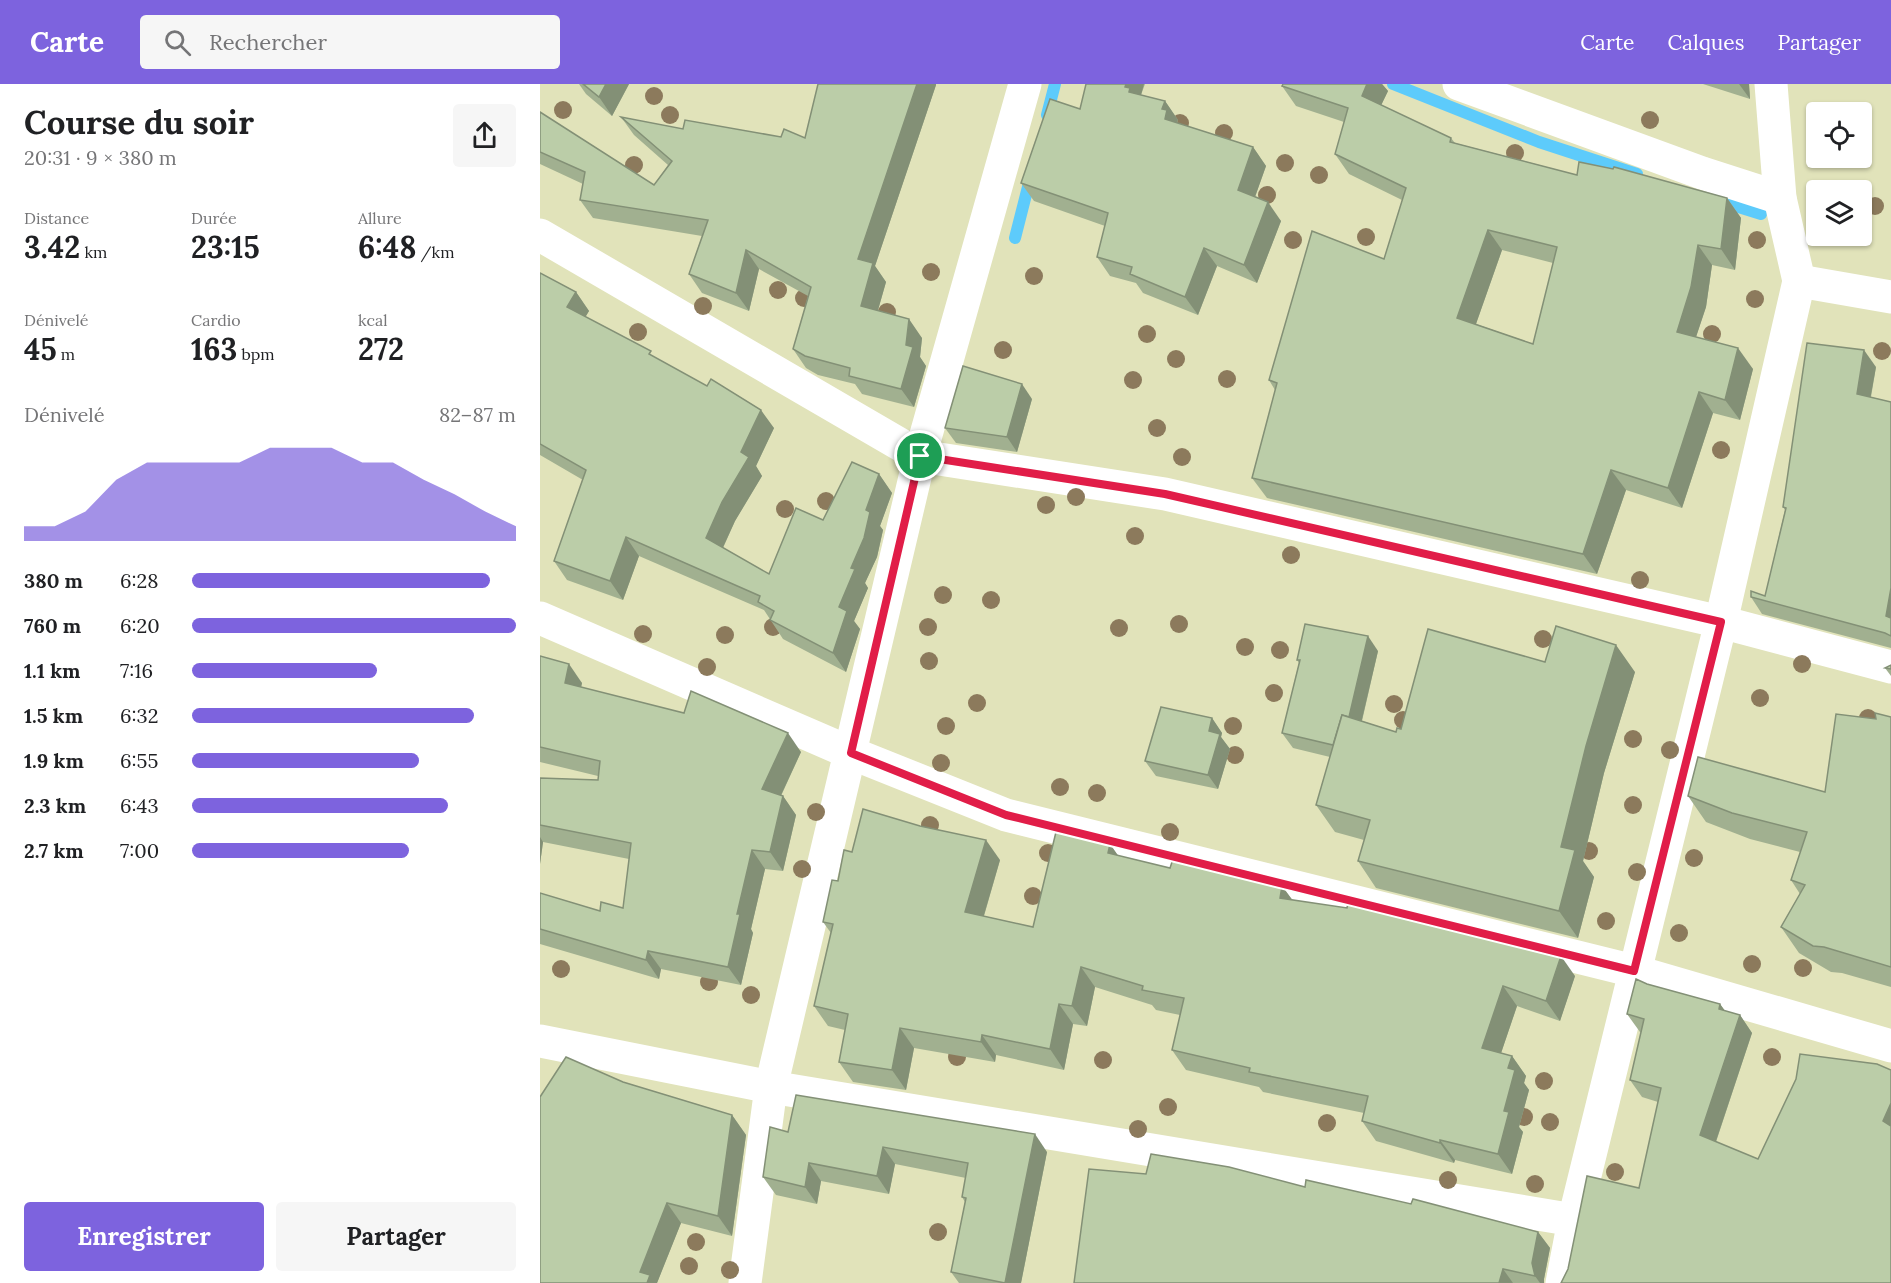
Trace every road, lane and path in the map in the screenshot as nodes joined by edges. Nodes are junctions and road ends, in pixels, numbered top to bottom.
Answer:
1 (1025, 84) edge
2 (1459, 84) edge
3 (1771, 84) edge
4 (1780, 198) junction
5 (540, 235) edge
6 (1798, 281) junction
7 (1891, 297) edge
8 (920, 456) junction
9 (540, 618) edge
10 (1721, 622) junction
11 (1891, 667) edge
12 (851, 753) junction
13 (1634, 971) junction
14 (540, 1041) edge
15 (1891, 1046) edge
16 (771, 1088) junction
17 (1574, 1220) junction
18 (745, 1283) edge
19 (1562, 1283) edge

1 - 8 street
2 - 4 street
3 - 4 street
4 - 6 street
5 - 8 street
6 - 7 street
6 - 10 street
8 - 10 street
8 - 12 street
9 - 12 street
10 - 11 street
10 - 13 street
12 - 13 street
12 - 16 street
13 - 15 street
13 - 17 street
14 - 16 street
16 - 17 street
16 - 18 street
17 - 19 street

